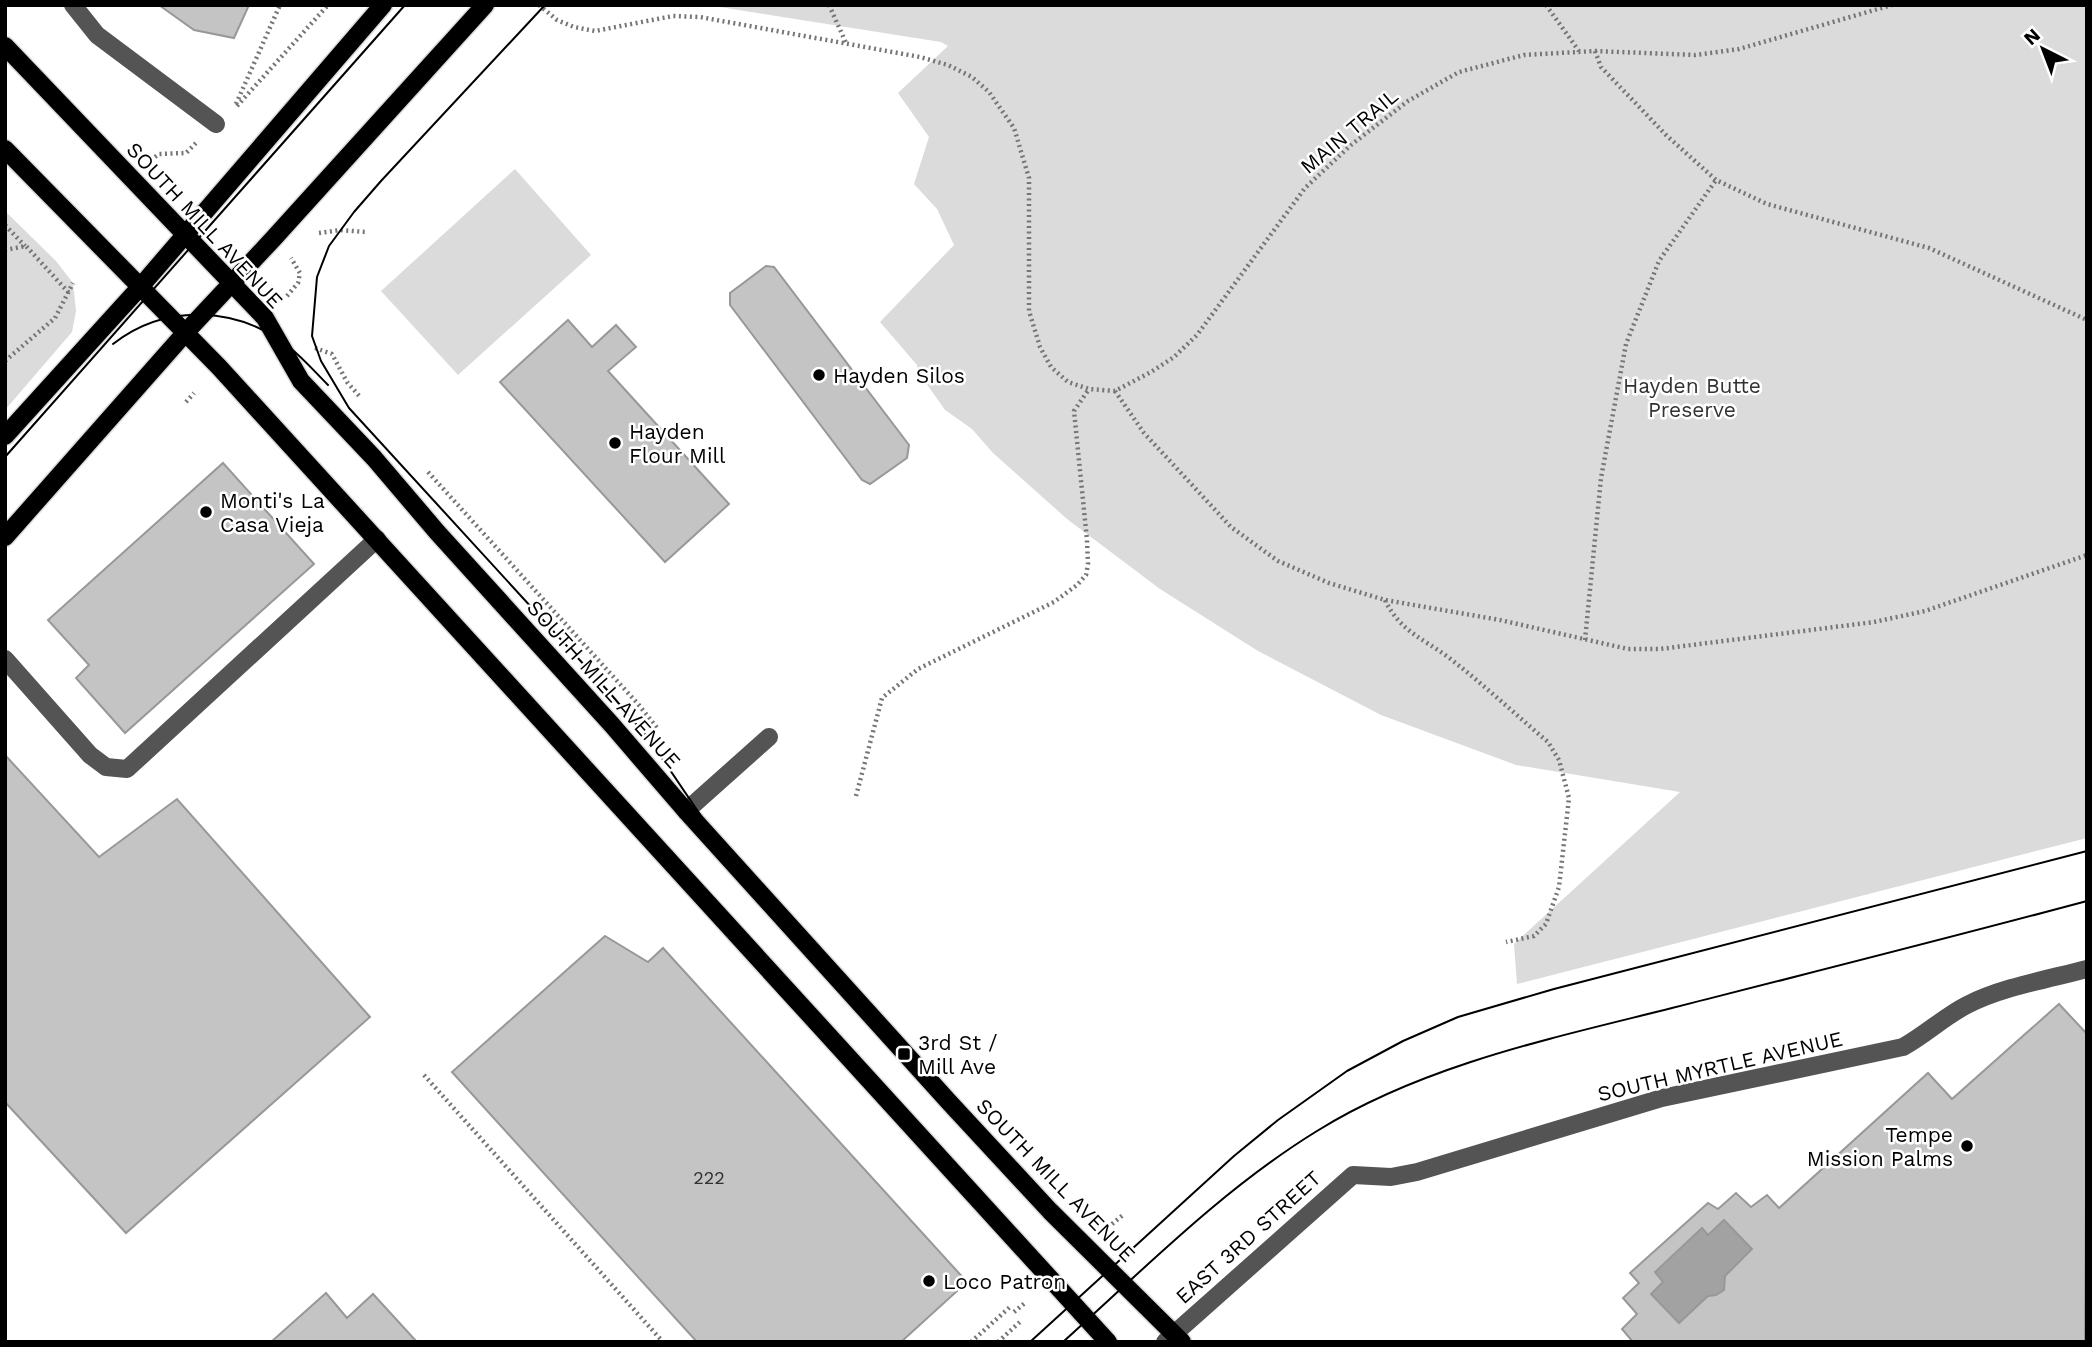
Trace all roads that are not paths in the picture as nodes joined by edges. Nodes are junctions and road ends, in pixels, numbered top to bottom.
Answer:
1 (73, 5) edge
2 (383, 5) edge
3 (485, 5) edge
4 (5, 46) edge
5 (216, 124) road end
6 (5, 149) edge
7 (186, 235) junction
8 (232, 283) junction
9 (141, 286) junction
10 (186, 332) junction
11 (5, 436) edge
12 (5, 537) edge
13 (377, 538) junction
14 (5, 659) edge
15 (769, 737) dead end
16 (686, 811) junction
17 (2087, 969) edge
18 (1353, 1175) joint
19 (1174, 1339) edge
20 (1108, 1342) edge

1 - 5 street
2 - 7 main road
3 - 8 main road
4 - 7 main road, SOUTH MILL AVENUE
6 - 9 main road
7 - 8 main road, SOUTH MILL AVENUE
7 - 9 main road
8 - 10 main road
8 - 16 main road, SOUTH MILL AVENUE
9 - 10 main road
9 - 11 main road
10 - 12 main road
10 - 13 main road
13 - 14 street
13 - 20 main road
15 - 16 street
16 - 19 main road, SOUTH MILL AVENUE
17 - 18 street, SOUTH MYRTLE AVENUE
18 - 19 street, EAST 3RD STREET

